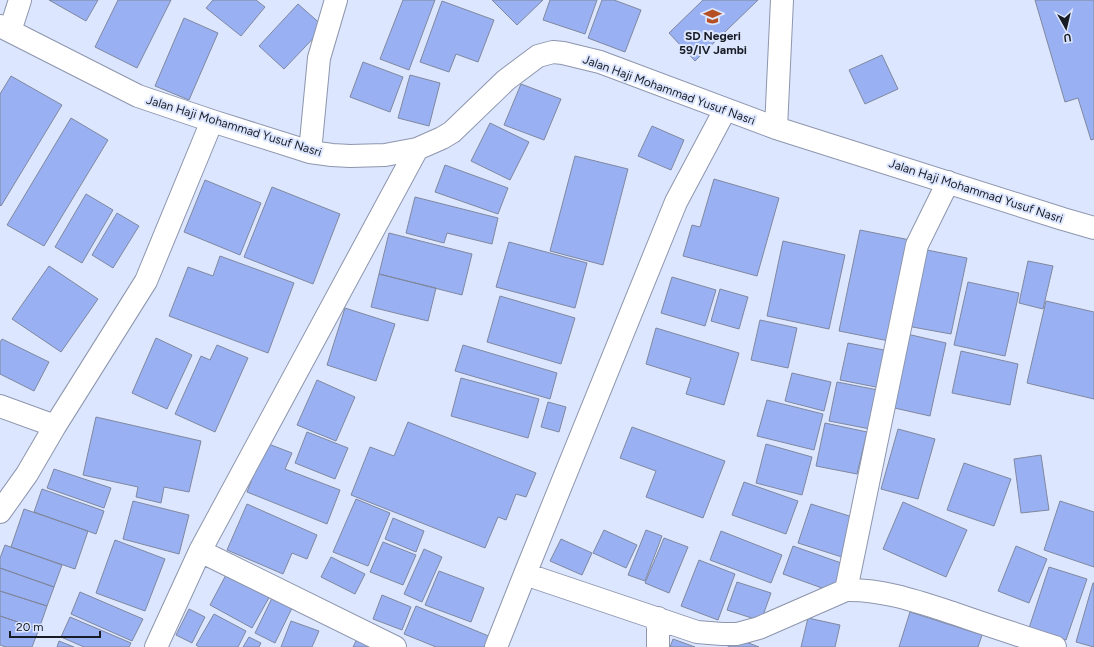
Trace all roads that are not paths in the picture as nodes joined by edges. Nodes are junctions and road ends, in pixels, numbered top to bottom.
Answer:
1 (20, 0) edge
2 (336, 0) edge
3 (782, 0) edge
4 (5, 28) edge
5 (725, 110) junction
6 (212, 121) junction
7 (776, 128) junction
8 (417, 149) junction
9 (310, 152) junction
10 (948, 182) junction
11 (1094, 228) edge
12 (0, 406) edge
13 (54, 426) junction
14 (0, 512) edge
15 (200, 551) junction
16 (525, 574) junction
17 (846, 590) junction
18 (658, 618) junction
19 (156, 647) edge
20 (396, 647) edge
21 (496, 647) edge
22 (658, 647) edge
23 (1055, 647) edge

1 - 4 street
2 - 9 street
3 - 7 street
4 - 6 street, Jalan Haji Mohammad Yusuf Nasri
5 - 7 street, Jalan Haji Mohammad Yusuf Nasri
5 - 8 street, Jalan Haji Mohammad Yusuf Nasri
5 - 16 street
6 - 9 street, Jalan Haji Mohammad Yusuf Nasri
6 - 13 street
7 - 10 street, Jalan Haji Mohammad Yusuf Nasri
8 - 9 street, Jalan Haji Mohammad Yusuf Nasri
8 - 15 street
10 - 11 street, Jalan Haji Mohammad Yusuf Nasri
10 - 17 street
12 - 13 street
13 - 14 street
15 - 19 street
15 - 20 street
16 - 18 street
16 - 21 street
17 - 18 street
17 - 23 street
18 - 22 street

